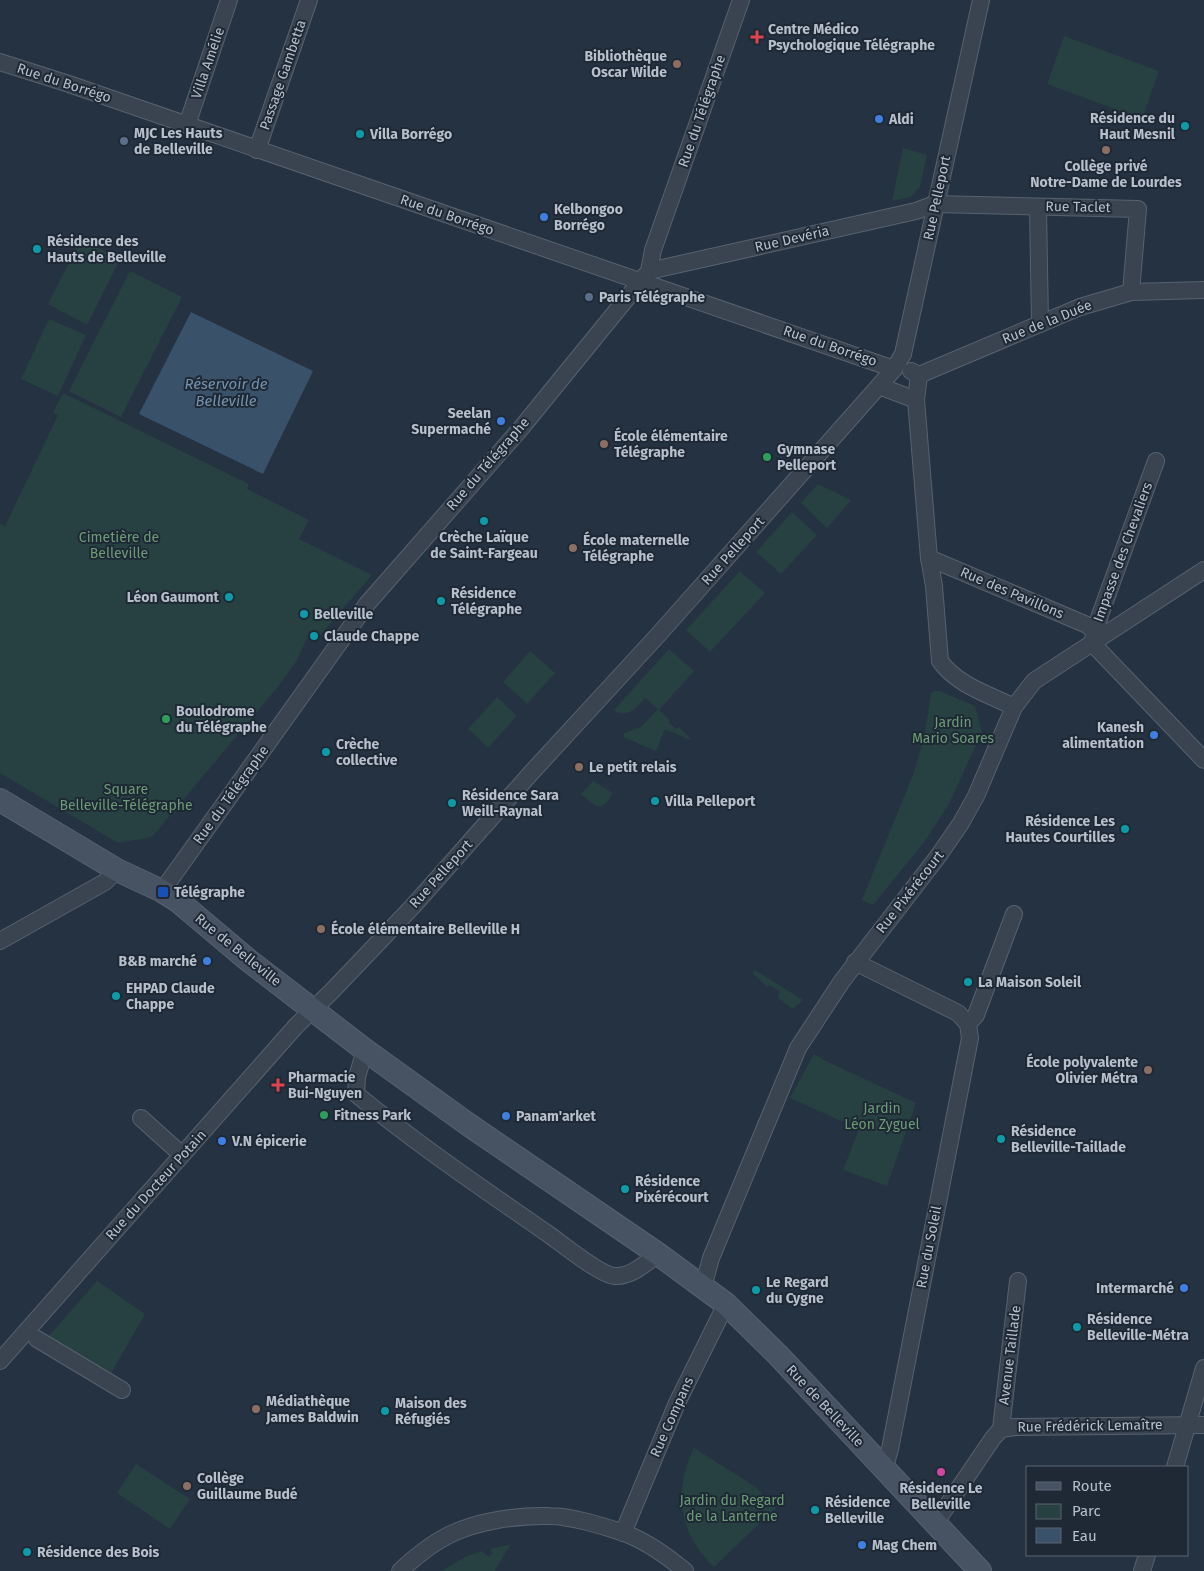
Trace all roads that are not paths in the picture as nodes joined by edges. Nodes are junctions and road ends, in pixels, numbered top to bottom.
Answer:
1 (229, 0) edge
2 (308, 0) edge
3 (741, 0) edge
4 (981, 0) edge
5 (0, 62) edge
6 (187, 125) junction
7 (257, 150) junction
8 (935, 204) junction
9 (1038, 207) junction
10 (644, 276) junction
11 (1204, 290) edge
12 (1131, 292) junction
13 (1040, 324) junction
14 (896, 366) junction
15 (919, 375) junction
16 (879, 386) junction
17 (916, 400) junction
18 (1156, 462) dead end
19 (929, 558) junction
20 (1204, 570) edge
21 (1093, 637) junction
22 (1014, 707) junction
23 (1204, 760) edge
24 (0, 800) edge
25 (117, 870) junction
26 (162, 891) junction
27 (1014, 914) dead end
28 (0, 941) edge
29 (855, 962) junction
30 (312, 1011) junction
31 (968, 1024) junction
32 (365, 1050) junction
33 (141, 1118) dead end
34 (182, 1155) junction
35 (658, 1254) junction
36 (1018, 1281) dead end
37 (702, 1287) junction
38 (726, 1304) junction
39 (37, 1338) dead end
40 (0, 1361) edge
41 (1204, 1368) edge
42 (122, 1390) dead end
43 (1196, 1425) edge
44 (1002, 1429) junction
45 (1176, 1466) edge
46 (884, 1470) junction
47 (936, 1522) junction
48 (623, 1533) junction
49 (1147, 1556) edge
50 (400, 1571) edge
51 (685, 1571) edge
52 (980, 1571) edge
53 (1142, 1571) edge

1 - 6 street, Villa Amélie
2 - 7 street, Passage Gambetta
3 - 10 street, Rue du Télégraphe
4 - 8 street, Rue Pelleport
5 - 6 street, Rue du Borrégo
6 - 7 street, Rue du Borrégo
7 - 10 street, Rue du Borrégo
8 - 9 street, Rue Taclet
8 - 10 street, Rue Devéria
8 - 14 street, Rue Pelleport
9 - 12 street, Rue Taclet
9 - 13 street
10 - 14 street, Rue du Borrégo
10 - 26 street, Rue du Télégraphe
11 - 12 street, Rue de la Duée
12 - 13 street, Rue de la Duée
13 - 15 street, Rue de la Duée
14 - 15 street
14 - 16 street, Rue Pelleport
15 - 17 street
16 - 17 street
16 - 30 street, Rue Pelleport
17 - 19 street
18 - 21 street, Impasse des Chevaliers
19 - 21 street, Rue des Pavillons
19 - 22 street
20 - 21 street, Rue Pixérécourt
21 - 22 street, Rue Pixérécourt
21 - 23 street, Rue des Pavillons
22 - 29 street, Rue Pixérécourt
24 - 25 main road, Rue de Belleville
25 - 26 main road, Rue de Belleville
25 - 28 street
26 - 30 main road, Rue de Belleville
27 - 31 street
29 - 31 street
29 - 37 street, Rue Pixérécourt
30 - 32 main road, Rue de Belleville
30 - 34 street, Rue du Docteur Potain
31 - 46 street, Rue du Soleil
32 - 35 main road, Rue de Belleville
32 - 35 street
33 - 34 street
34 - 40 street, Rue du Docteur Potain
35 - 37 main road, Rue de Belleville
36 - 44 street, Avenue Taillade
37 - 38 main road, Rue de Belleville
38 - 46 main road, Rue de Belleville
38 - 48 street, Rue Compans
39 - 42 street
41 - 43 street
43 - 44 street, Rue Frédérick Lemaître
43 - 45 street
44 - 47 street, Rue Frédérick Lemaître
46 - 47 main road, Rue de Belleville
47 - 52 main road, Rue de Belleville
48 - 50 street
48 - 51 street
49 - 53 street

